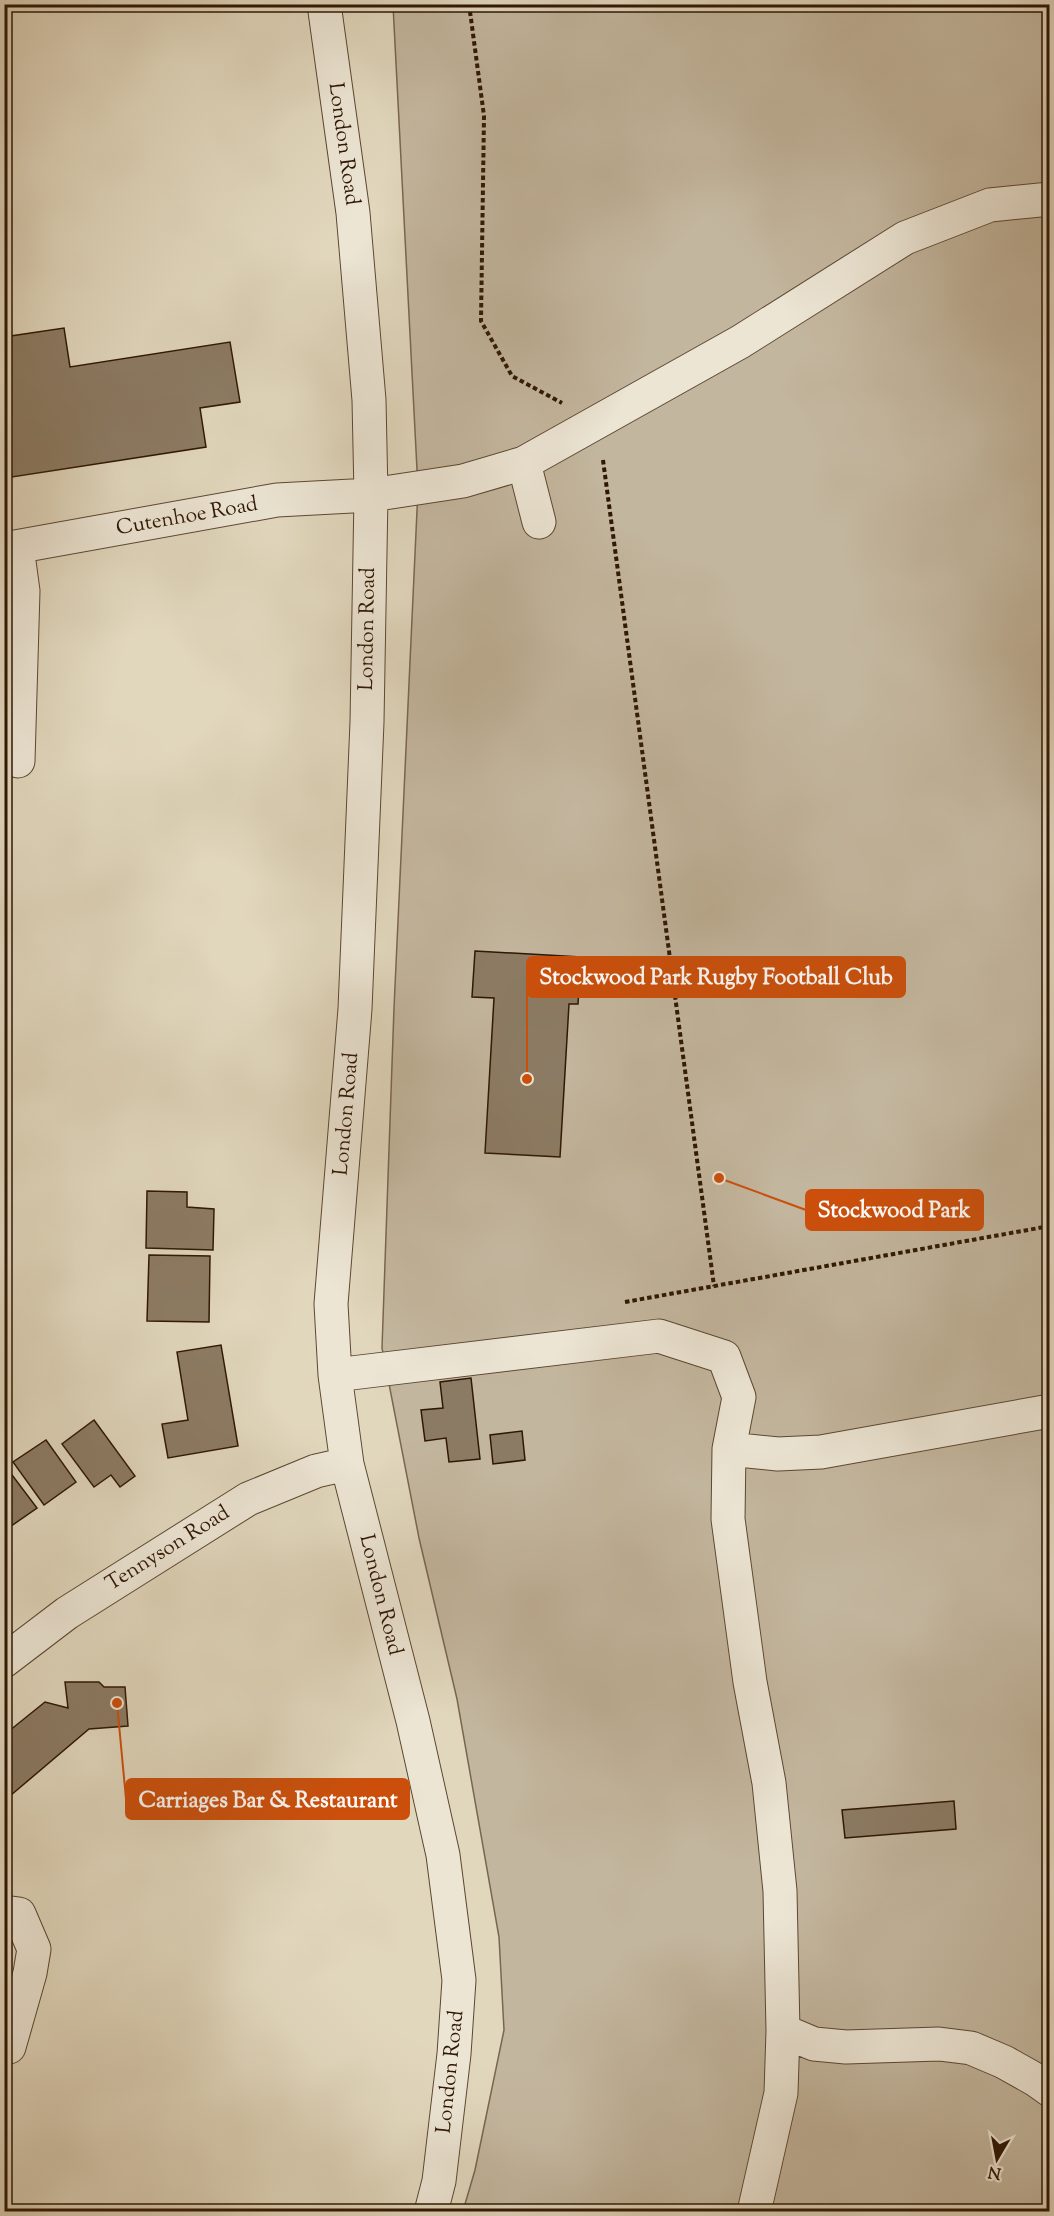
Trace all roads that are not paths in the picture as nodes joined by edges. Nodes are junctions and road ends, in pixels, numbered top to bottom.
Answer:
1 (324, 4) edge
2 (1050, 199) edge
3 (524, 463) junction
4 (371, 495) junction
5 (539, 522) dead end
6 (10, 548) edge
7 (18, 761) dead end
8 (335, 1376) junction
9 (1050, 1411) edge
10 (729, 1449) junction
11 (347, 1464) junction
12 (4, 1662) edge
13 (4, 1912) edge
14 (783, 2031) junction
15 (9, 2047) dead end
16 (1050, 2090) edge
17 (431, 2211) edge
18 (754, 2211) edge

1 - 4 street, London Road
2 - 3 street, Cutenhoe Road
3 - 4 street, Cutenhoe Road
3 - 5 street
4 - 6 street, Cutenhoe Road
4 - 8 street, London Road
6 - 7 street
8 - 10 street
8 - 11 street, London Road
9 - 10 street
10 - 14 street
11 - 12 street, Tennyson Road
11 - 17 street, London Road
13 - 15 street
14 - 16 street
14 - 18 street

